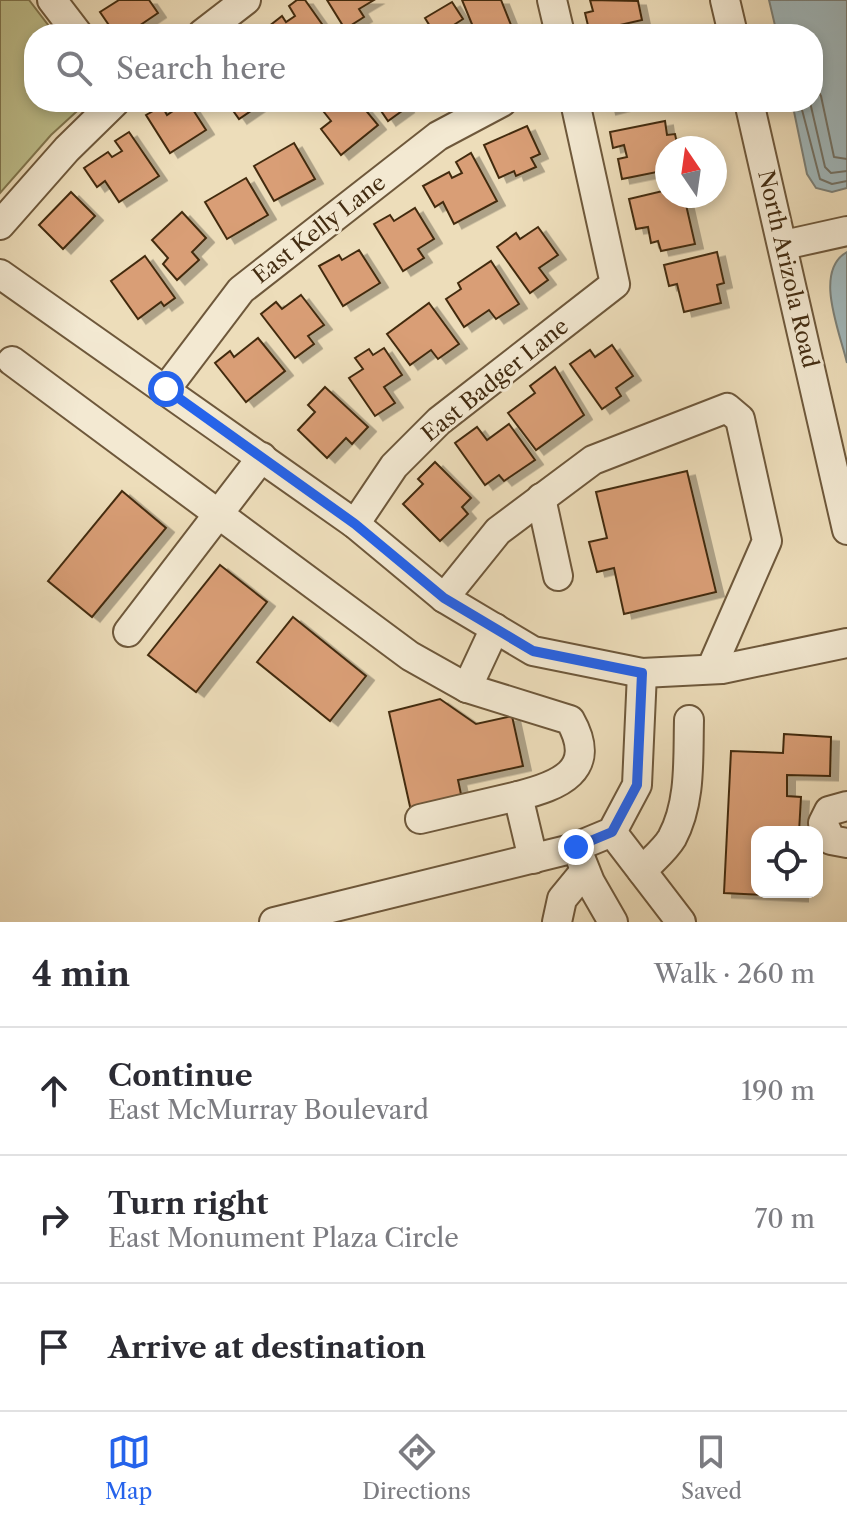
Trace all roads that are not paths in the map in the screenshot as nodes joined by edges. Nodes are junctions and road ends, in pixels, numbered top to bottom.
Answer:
1 (52, 0) edge
2 (246, 0) edge
3 (552, 0) edge
4 (725, 0) edge
5 (70, 24) edge
6 (215, 24) edge
7 (558, 24) edge
8 (731, 24) edge
9 (105, 112) edge
10 (483, 112) edge
11 (577, 112) edge
12 (751, 112) edge
13 (0, 225) edge
14 (847, 231) edge
15 (784, 245) junction
16 (0, 274) edge
17 (12, 361) dead end
18 (166, 389) junction
19 (262, 457) junction
20 (541, 498) junction
21 (217, 513) junction
22 (355, 524) junction
23 (847, 530) edge
24 (558, 576) dead end
25 (444, 598) junction
26 (495, 628) junction
27 (128, 632) dead end
28 (847, 643) edge
29 (711, 669) junction
30 (642, 673) junction
31 (467, 688) junction
32 (689, 720) dead end
33 (518, 796) junction
34 (847, 806) edge
35 (420, 819) dead end
36 (612, 832) junction
37 (846, 850) edge
38 (533, 859) junction
39 (581, 859) junction
40 (642, 871) junction
41 (274, 922) edge
42 (557, 922) edge
43 (613, 922) edge
44 (681, 922) edge

1 - 5 street
2 - 6 street
3 - 7 street
4 - 8 street
9 - 13 street
10 - 18 street, East Kelly Lane
11 - 22 street, East Badger Lane
12 - 15 street, North Arizola Road
14 - 15 street
15 - 23 street, North Arizola Road
16 - 18 street
17 - 21 street
18 - 19 street
19 - 21 street
19 - 22 street
20 - 24 street
20 - 25 street
20 - 29 street
21 - 27 street
21 - 31 street
22 - 25 street
25 - 26 street
26 - 30 street
26 - 31 street
28 - 29 street
29 - 30 street
30 - 36 street
31 - 33 street
32 - 40 street
33 - 35 street
33 - 38 street
34 - 37 street
36 - 39 street
36 - 40 street
38 - 39 street
38 - 41 street
39 - 42 street
39 - 43 street
40 - 44 street

